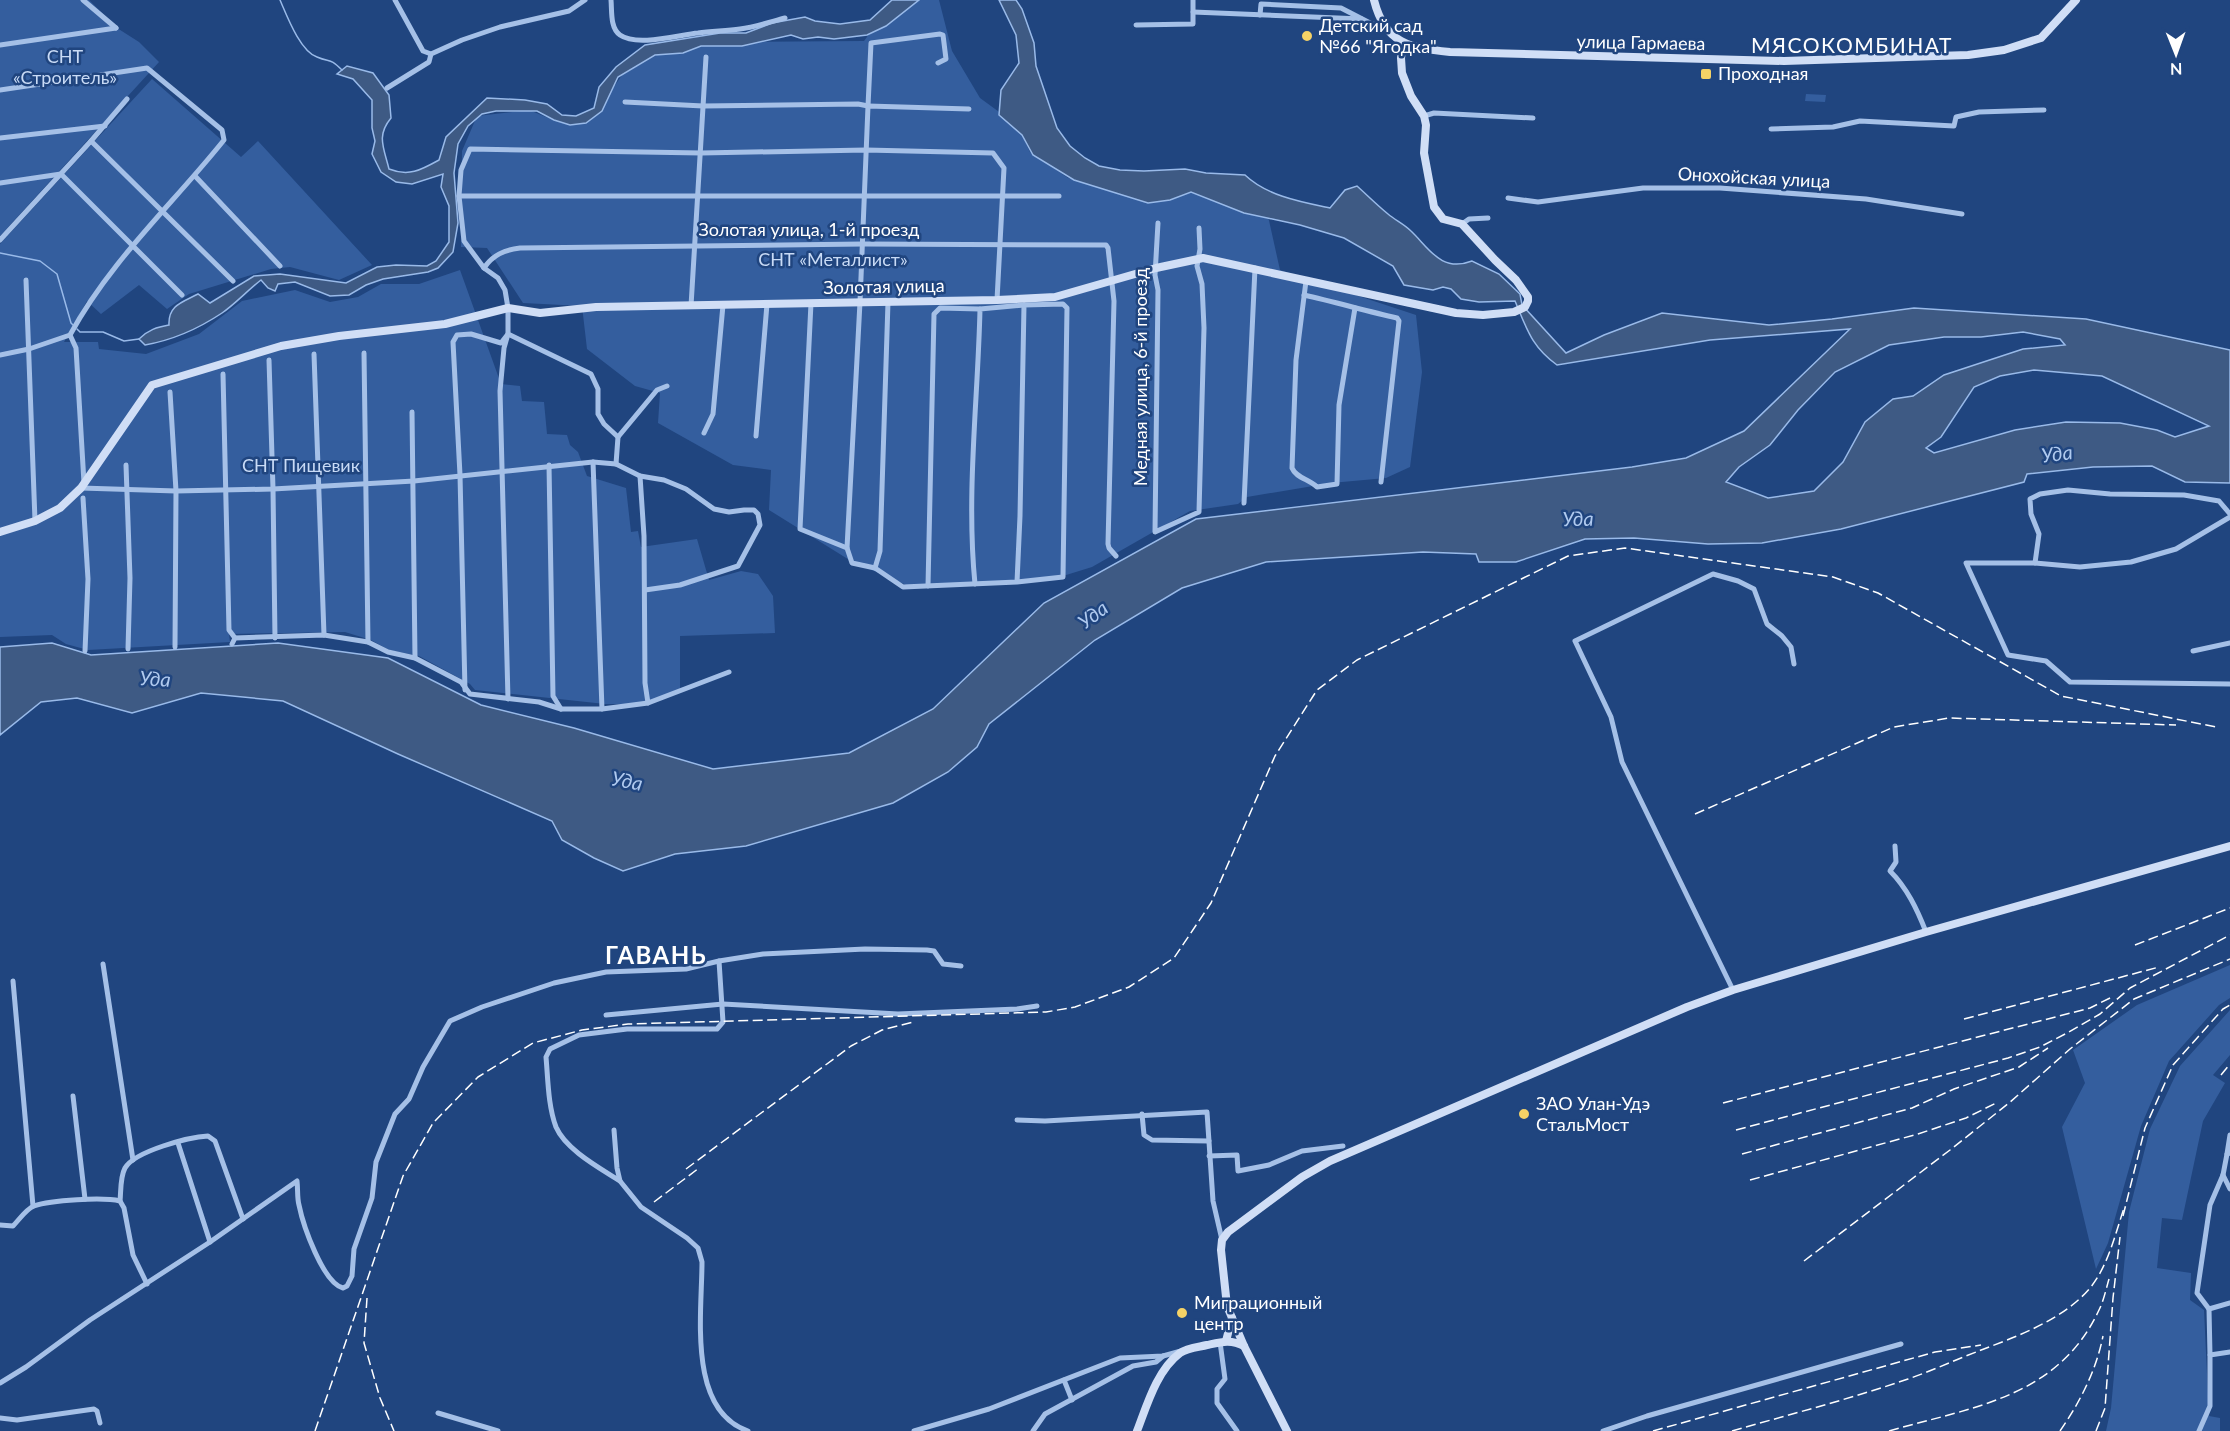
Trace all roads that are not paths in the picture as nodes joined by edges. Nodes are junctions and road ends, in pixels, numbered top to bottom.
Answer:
1 (83, 0) edge
2 (394, 0) edge
3 (585, 0) edge
4 (611, 0) edge
5 (1193, 0) edge
6 (1374, 0) edge
7 (2076, 0) edge
8 (1193, 12) junction
9 (1260, 15) junction
10 (785, 18) dead end
11 (1362, 19) junction
12 (1136, 25) dead end
13 (1385, 26) junction
14 (1403, 44) junction
15 (0, 45) edge
16 (430, 54) junction
17 (706, 57) dead end
18 (938, 63) dead end
19 (387, 88) dead end
20 (0, 90) edge
21 (127, 99) dead end
22 (625, 102) dead end
23 (703, 106) junction
24 (868, 106) junction
25 (969, 109) dead end
26 (2044, 110) dead end
27 (1424, 116) junction
28 (1533, 118) dead end
29 (105, 126) junction
30 (1771, 129) dead end
31 (0, 138) edge
32 (91, 141) junction
33 (866, 150) junction
34 (701, 153) junction
35 (61, 174) junction
36 (195, 176) junction
37 (0, 183) edge
38 (698, 195) junction
39 (865, 195) junction
40 (459, 196) junction
41 (1059, 196) dead end
42 (1002, 197) junction
43 (1508, 198) dead end
44 (162, 210) junction
45 (1962, 214) dead end
46 (1488, 218) dead end
47 (1158, 223) dead end
48 (1462, 224) junction
49 (1199, 228) dead end
50 (0, 240) edge
51 (133, 244) junction
52 (863, 244) junction
53 (1001, 245) junction
54 (695, 246) junction
55 (1199, 259) junction
56 (280, 266) dead end
57 (484, 268) junction
58 (1156, 268) junction
59 (1255, 268) junction
60 (26, 280) dead end
61 (1111, 280) junction
62 (233, 281) dead end
63 (1306, 281) junction
64 (182, 295) dead end
65 (1304, 295) junction
66 (998, 300) junction
67 (860, 302) junction
68 (888, 302) junction
69 (812, 303) junction
70 (767, 304) junction
71 (723, 305) junction
72 (1024, 305) junction
73 (691, 306) junction
74 (983, 306) junction
75 (508, 308) junction
76 (1355, 308) junction
77 (508, 334) junction
78 (70, 335) junction
79 (29, 350) junction
80 (364, 353) dead end
81 (314, 354) dead end
82 (0, 355) edge
83 (268, 360) dead end
84 (223, 374) dead end
85 (667, 387) dead end
86 (170, 392) dead end
87 (412, 412) dead end
88 (704, 433) dead end
89 (756, 436) dead end
90 (618, 437) junction
91 (593, 462) junction
92 (616, 464) junction
93 (126, 465) dead end
94 (549, 465) junction
95 (501, 471) junction
96 (460, 475) junction
97 (640, 476) junction
98 (414, 481) junction
99 (1381, 482) dead end
100 (366, 484) junction
101 (82, 485) junction
102 (320, 485) junction
103 (273, 489) junction
104 (226, 490) junction
105 (127, 491) junction
106 (176, 491) junction
107 (83, 498) dead end
108 (1244, 503) dead end
109 (2230, 515) edge
110 (34, 521) junction
111 (0, 532) edge
112 (847, 548) junction
113 (1116, 556) dead end
114 (2035, 563) junction
115 (875, 568) junction
116 (1017, 582) junction
117 (975, 584) junction
118 (928, 586) junction
119 (645, 590) junction
120 (324, 635) junction
121 (275, 638) junction
122 (368, 642) junction
123 (2230, 643) edge
124 (175, 647) dead end
125 (128, 649) dead end
126 (85, 651) dead end
127 (2193, 651) dead end
128 (416, 658) junction
129 (1794, 664) dead end
130 (729, 672) dead end
131 (2230, 684) edge
132 (465, 690) junction
133 (508, 699) junction
134 (648, 703) junction
135 (561, 708) junction
136 (602, 709) junction
137 (1895, 846) dead end
138 (2230, 846) edge
139 (1926, 932) junction
140 (719, 961) junction
141 (103, 964) dead end
142 (961, 966) dead end
143 (13, 981) dead end
144 (1733, 990) junction
145 (723, 1004) junction
146 (1037, 1005) dead end
147 (606, 1015) dead end
148 (73, 1096) dead end
149 (1142, 1114) junction
150 (1017, 1120) dead end
151 (614, 1130) dead end
152 (2230, 1135) edge
153 (1209, 1141) junction
154 (178, 1143) junction
155 (1343, 1146) dead end
156 (2228, 1154) edge
157 (1209, 1156) junction
158 (133, 1160) junction
159 (2223, 1175) junction
160 (620, 1181) junction
161 (2230, 1189) edge
162 (85, 1199) junction
163 (120, 1201) junction
164 (33, 1206) junction
165 (243, 1219) junction
166 (0, 1225) edge
167 (1222, 1240) junction
168 (210, 1242) junction
169 (147, 1284) junction
170 (2230, 1303) edge
171 (2209, 1309) junction
172 (1232, 1318) junction
173 (1223, 1342) junction
174 (1901, 1344) dead end
175 (1244, 1346) junction
176 (1182, 1351) junction
177 (2230, 1352) edge
178 (2210, 1354) junction
179 (1163, 1356) junction
180 (1064, 1380) junction
181 (0, 1383) edge
182 (1072, 1400) junction
183 (438, 1413) dead end
184 (0, 1418) edge
185 (100, 1423) dead end
186 (498, 1431) edge
187 (748, 1431) edge
188 (914, 1431) edge
189 (1033, 1431) edge
190 (1137, 1431) edge
191 (1237, 1431) edge
192 (1287, 1431) edge
193 (1603, 1431) edge
194 (2199, 1431) edge

1 - 15 street
2 - 16 street
3 - 16 street
4 - 10 street
5 - 8 street
6 - 13 street
7 - 14 street, улица Гармаева
8 - 9 street
8 - 12 street
9 - 11 street
9 - 11 street
11 - 13 street
13 - 14 street
14 - 27 street
16 - 19 street
17 - 23 street
18 - 24 street
20 - 36 street
21 - 29 street
22 - 23 street
23 - 24 street
23 - 34 street
24 - 25 street
24 - 33 street
26 - 30 street
27 - 28 street
27 - 48 street
29 - 31 street
29 - 32 street
32 - 35 street
32 - 44 street
33 - 34 street
33 - 39 street
33 - 42 street
34 - 38 street
34 - 40 street
35 - 37 street
35 - 50 street
35 - 51 street
36 - 44 street
36 - 56 street
38 - 39 street
38 - 40 street
38 - 54 street
39 - 42 street
39 - 52 street
40 - 57 street
41 - 42 street
42 - 53 street
43 - 45 street, Онохойская улица
44 - 51 street
44 - 62 street
46 - 48 street
47 - 58 street, Медная улица, 6-й проезд
48 - 63 street, Золотая улица
49 - 55 street
51 - 64 street
51 - 78 street
52 - 53 street, Золотая улица, 1-й проезд
52 - 54 street, Золотая улица, 1-й проезд
52 - 67 street
53 - 61 street, Золотая улица, 1-й проезд
53 - 66 street
54 - 57 street, Золотая улица, 1-й проезд
54 - 73 street
55 - 58 street, Золотая улица
55 - 58 street, Медная улица, 6-й проезд
55 - 59 street, Золотая улица
57 - 75 street
58 - 61 street, Золотая улица
59 - 63 street, Золотая улица
59 - 108 street
60 - 79 street
61 - 66 street, Золотая улица
61 - 113 street
63 - 65 street
65 - 76 street
65 - 76 street
66 - 74 street, Золотая улица
67 - 68 street, Золотая улица
67 - 69 street, Золотая улица
67 - 112 street
68 - 74 street, Золотая улица
68 - 115 street
69 - 70 street, Золотая улица
69 - 112 street
70 - 71 street, Золотая улица
70 - 89 street
71 - 73 street, Золотая улица
71 - 88 street
72 - 74 street
72 - 116 street
72 - 116 street
73 - 75 street, Золотая улица
74 - 117 street
74 - 118 street
75 - 77 street
75 - 101 street
76 - 99 street
77 - 90 street
77 - 95 street
77 - 96 street
78 - 79 street
78 - 101 street
79 - 82 street
79 - 110 street
80 - 100 street
81 - 102 street
83 - 103 street
84 - 104 street
85 - 90 street
86 - 106 street
87 - 98 street
90 - 92 street
91 - 92 street
91 - 94 street
91 - 136 street
92 - 97 street
93 - 105 street
94 - 95 street
94 - 135 street
95 - 96 street
95 - 133 street
96 - 98 street
96 - 132 street
97 - 119 street
97 - 119 street
98 - 100 street
98 - 128 street
100 - 102 street
100 - 122 street
101 - 105 street
101 - 110 street
102 - 103 street
102 - 120 street
103 - 104 street
103 - 121 street
104 - 106 street
104 - 121 street
105 - 106 street
105 - 125 street
106 - 124 street
107 - 126 street
109 - 114 street
109 - 114 street
110 - 111 street
112 - 115 street
114 - 131 street
115 - 118 street
116 - 117 street
117 - 118 street
119 - 134 street
120 - 121 street
120 - 122 street
122 - 128 street
123 - 127 street
128 - 132 street
129 - 144 street
130 - 134 street
132 - 133 street
133 - 135 street
134 - 136 street
135 - 136 street
137 - 139 street
138 - 139 street
139 - 144 street
140 - 142 street
140 - 145 street
140 - 165 street
141 - 158 street
143 - 164 street
144 - 167 street
145 - 146 street
145 - 147 street
145 - 160 street
148 - 162 street
149 - 150 street
149 - 153 street
149 - 153 street
151 - 160 street
152 - 156 street
153 - 157 street
154 - 158 street
154 - 165 street
154 - 168 street
155 - 157 street
156 - 159 street
157 - 167 street
158 - 163 street
159 - 161 street
159 - 171 street
160 - 187 street
162 - 163 street
162 - 164 street
163 - 169 street
164 - 166 street
165 - 168 street
167 - 172 street
168 - 169 street
169 - 181 street
170 - 171 street
171 - 178 street
172 - 173 street
172 - 175 street
173 - 175 street
173 - 176 street
173 - 191 street
174 - 193 street
175 - 192 street
176 - 179 street
176 - 190 street
177 - 178 street
178 - 194 street
179 - 180 street
179 - 182 street
180 - 182 street
180 - 188 street
182 - 189 street
183 - 186 street
184 - 185 street

